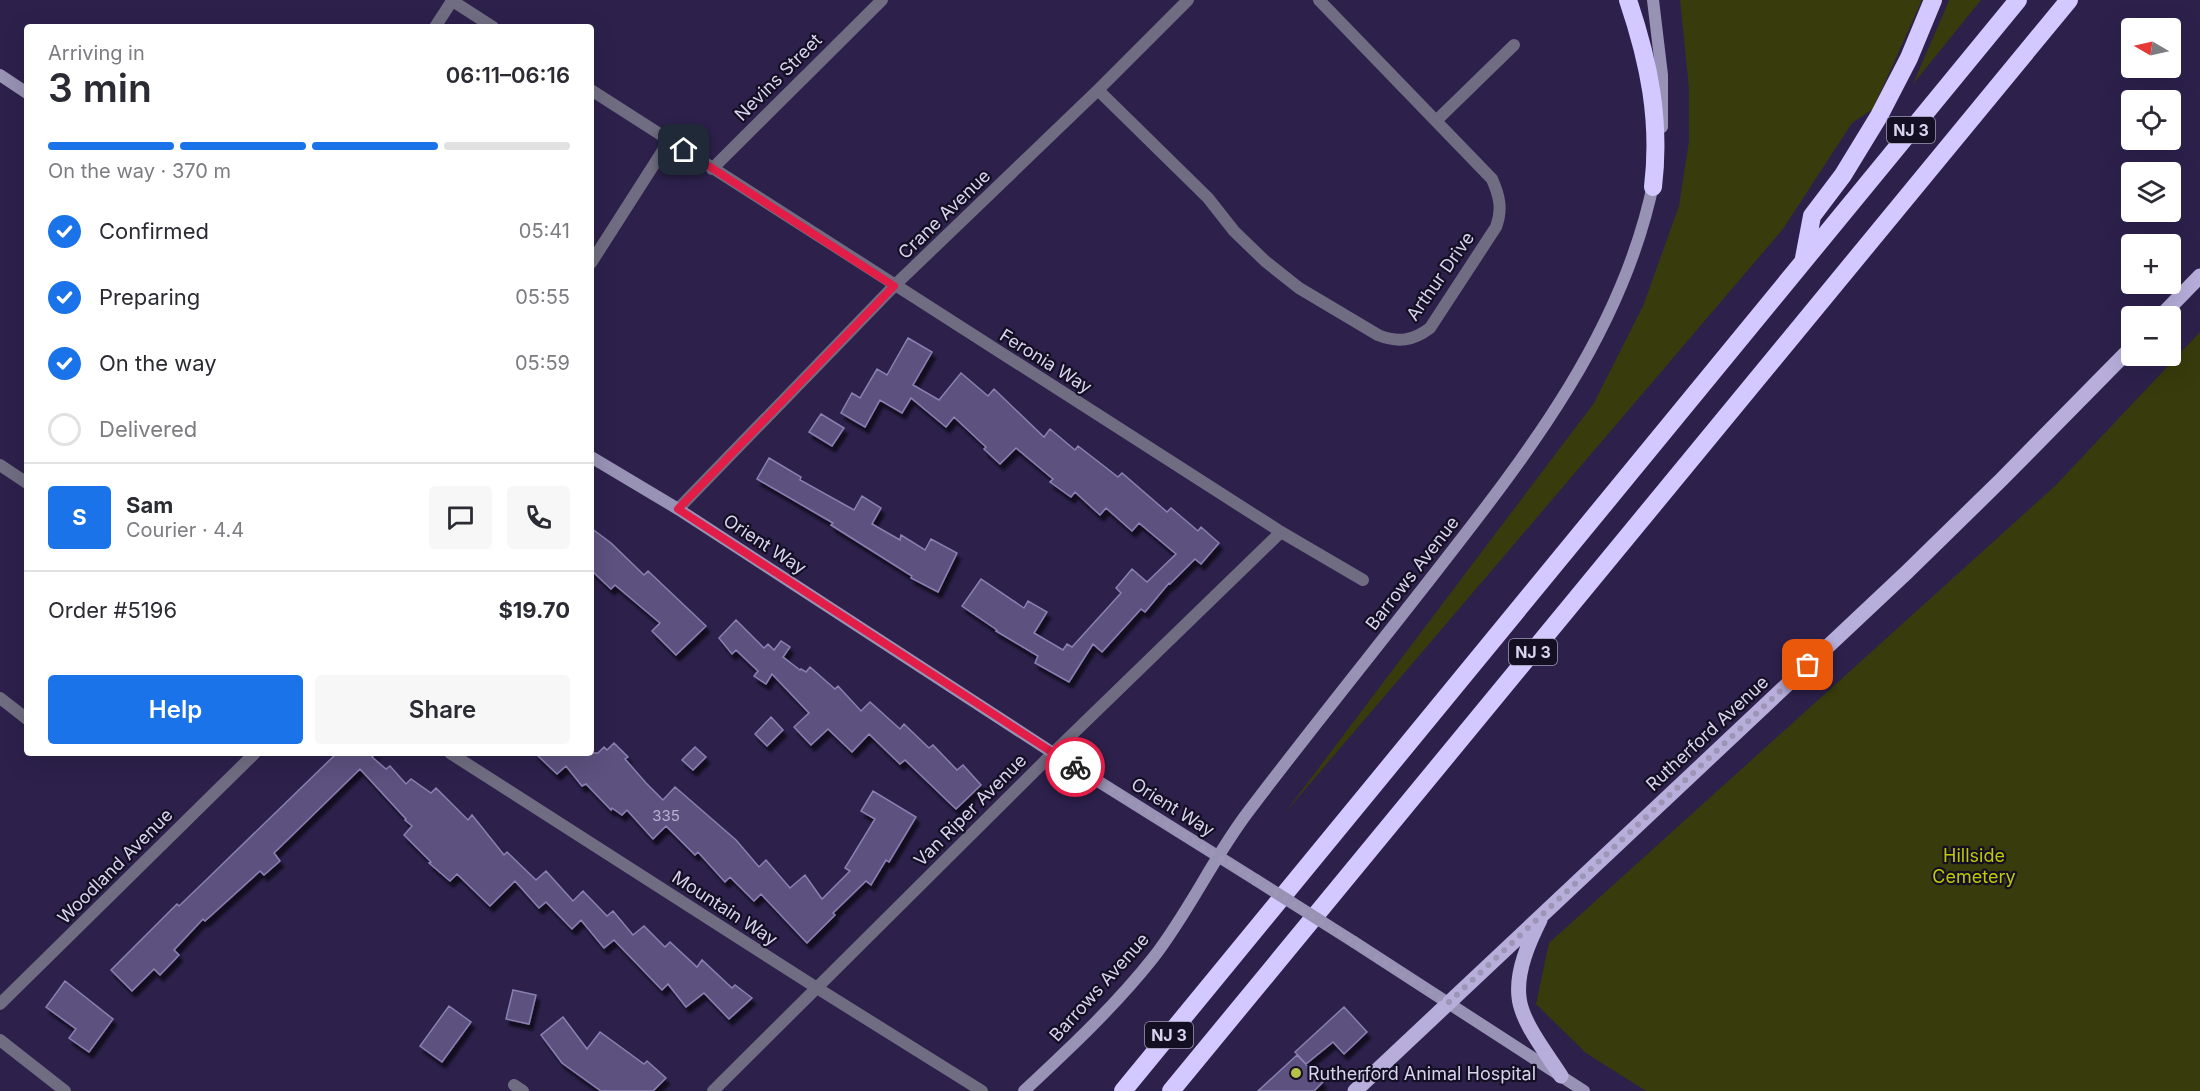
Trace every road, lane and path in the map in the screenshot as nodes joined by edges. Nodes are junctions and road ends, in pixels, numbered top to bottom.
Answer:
1 (452, 0) edge
2 (882, 0) edge
3 (1188, 0) edge
4 (1319, 0) edge
5 (1628, 0) edge
6 (1653, 0) edge
7 (1933, 0) edge
8 (2018, 0) edge
9 (2069, 0) edge
10 (437, 24) edge
11 (488, 24) edge
12 (1514, 45) dead end
13 (0, 75) edge
14 (1098, 90) junction
15 (24, 91) edge
16 (594, 92) edge
17 (1437, 120) junction
18 (669, 141) junction
19 (712, 168) junction
20 (1653, 187) junction
21 (594, 258) edge
22 (1803, 261) junction
23 (2200, 276) edge
24 (894, 286) junction
25 (2171, 306) edge
26 (2121, 358) edge
27 (594, 459) edge
28 (0, 465) edge
29 (24, 481) edge
30 (678, 509) junction
31 (1281, 532) junction
32 (1363, 580) dead end
33 (0, 698) edge
34 (24, 717) edge
35 (1053, 753) junction
36 (252, 756) edge
37 (455, 756) edge
38 (1219, 856) junction
39 (1544, 912) junction
40 (817, 988) junction
41 (1448, 1003) junction
42 (0, 1004) edge
43 (0, 1040) edge
44 (1561, 1076) junction
45 (65, 1091) edge
46 (713, 1091) edge
47 (982, 1091) edge
48 (1024, 1091) edge
49 (1123, 1091) edge
50 (1170, 1091) edge
51 (1355, 1091) edge
52 (1584, 1091) edge

1 - 10 street
1 - 11 street
2 - 19 street, Nevins Street
3 - 14 street, Crane Avenue
4 - 17 street, Arthur Drive
5 - 20 highway
6 - 20 street, Barrows Avenue
7 - 22 highway
8 - 22 highway, NJ 3
9 - 50 highway, NJ 3
12 - 17 street
13 - 15 street
14 - 17 street, Arthur Drive
14 - 24 street, Crane Avenue
16 - 18 street
18 - 19 street
18 - 21 street
19 - 24 street, Feronia Way
20 - 38 street, Barrows Avenue
22 - 49 highway, NJ 3
23 - 25 main road
24 - 30 street, Crane Avenue
24 - 31 street, Feronia Way
26 - 39 main road, Rutherford Avenue
27 - 30 street, Orient Way
28 - 29 street
30 - 35 street, Orient Way
31 - 32 street, Feronia Way
31 - 35 street, Van Riper Avenue
33 - 34 street
35 - 38 street, Orient Way
35 - 40 street, Van Riper Avenue
36 - 42 street, Woodland Avenue
37 - 40 street, Mountain Way
38 - 41 street, Orient Way, bridge
38 - 48 street, Barrows Avenue
39 - 41 main road, Rutherford Avenue
39 - 44 main road
40 - 46 street, Van Riper Avenue
40 - 47 street, Mountain Way
41 - 44 street, Orient Way
41 - 51 main road, Rutherford Avenue
43 - 45 street
44 - 52 street, Orient Way

